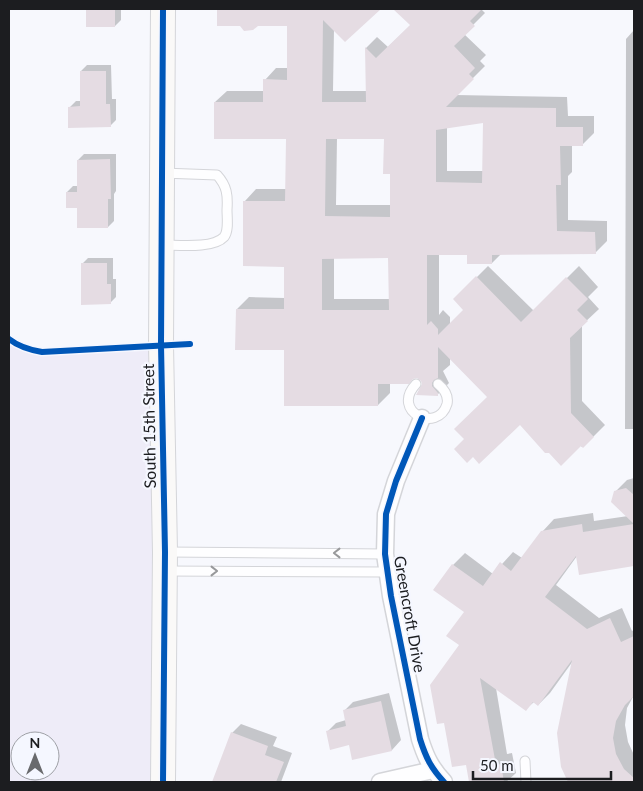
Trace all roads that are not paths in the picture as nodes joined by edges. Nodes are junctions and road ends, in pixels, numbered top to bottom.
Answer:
1 (163, 9) edge
2 (162, 173) junction
3 (162, 245) junction
4 (416, 384) dead end
5 (438, 384) dead end
6 (422, 418) junction
7 (385, 554) junction
8 (165, 562) junction
9 (387, 572) junction
10 (525, 761) dead end
11 (438, 776) edge
12 (164, 782) edge
13 (380, 782) edge
14 (526, 782) edge

1 - 2 street, South 15th Street
2 - 3 street, South 15th Street
2 - 3 lane
3 - 8 street, South 15th Street
4 - 6 lane
5 - 6 lane
6 - 7 street, Greencroft Drive
7 -> 8 lane, Greencroft Drive
7 - 9 street, Greencroft Drive
8 -> 9 lane, Greencroft Drive
8 - 12 street, South 15th Street
9 - 11 street, Greencroft Drive
10 - 14 lane
11 - 13 street

